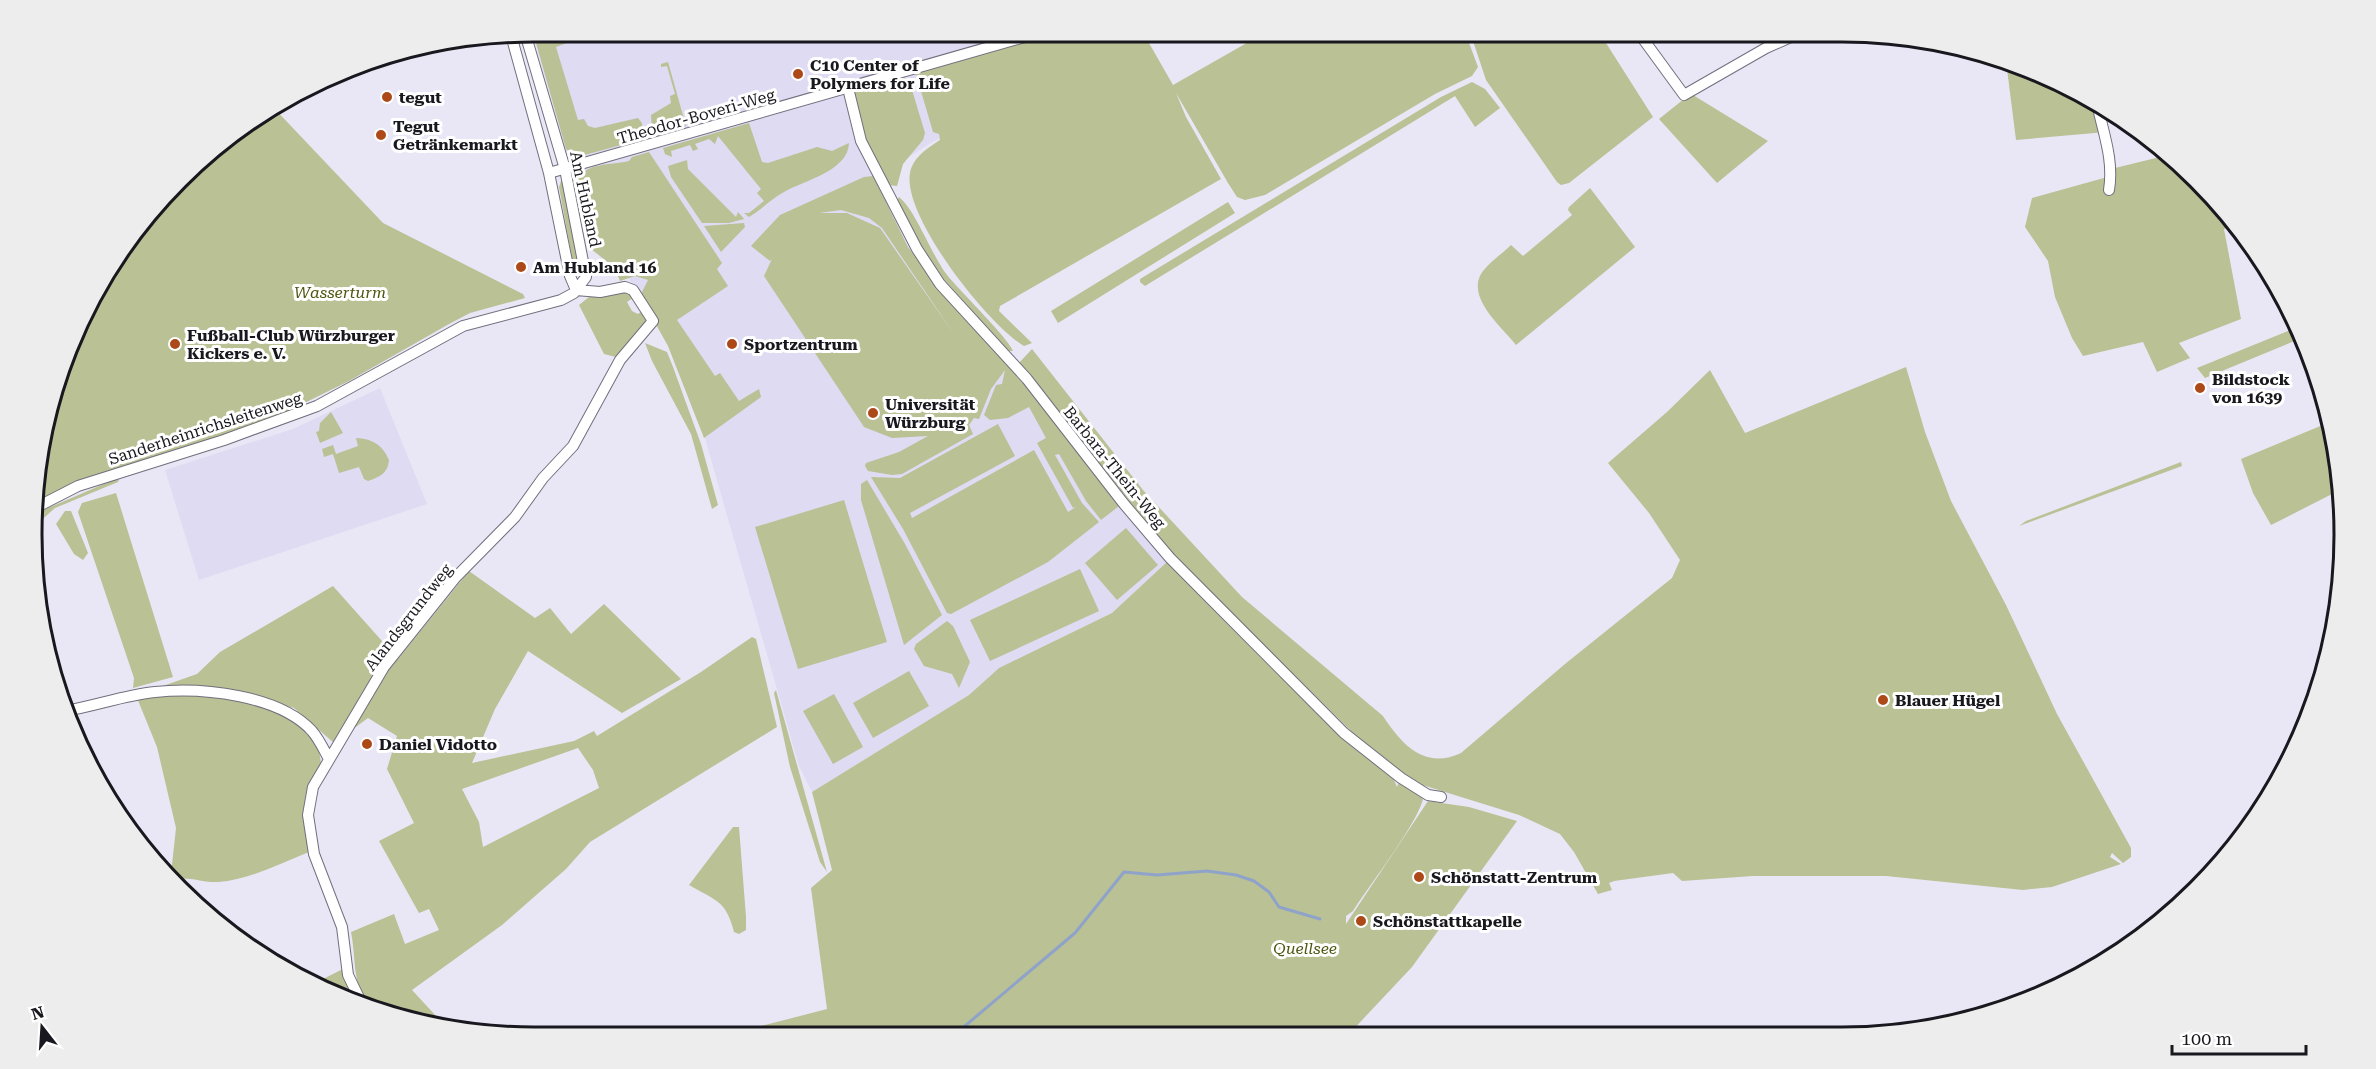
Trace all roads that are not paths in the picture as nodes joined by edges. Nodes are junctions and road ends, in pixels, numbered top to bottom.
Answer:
1 (528, 42) edge
2 (1007, 42) edge
3 (1645, 42) edge
4 (1780, 42) edge
5 (513, 43) edge
6 (848, 88) junction
7 (2101, 116) edge
8 (565, 169) junction
9 (549, 173) junction
10 (2109, 190) dead end
11 (576, 290) junction
12 (43, 504) edge
13 (74, 709) edge
14 (329, 759) junction
15 (1441, 797) dead end
16 (357, 994) edge

1 - 8 street, Am Hubland
2 - 6 street, Theodor-Boveri-Weg
3 - 4 street
5 - 9 street, Am Hubland
6 - 8 street, Theodor-Boveri-Weg
6 - 15 street, Barbara-Thein-Weg
7 - 10 street
8 - 9 street, Theodor-Boveri-Weg
8 - 11 street, Am Hubland
9 - 11 street, Am Hubland
11 - 12 street, Sanderheinrichsleitenweg
11 - 14 street, Alandsgrundweg
13 - 14 street
14 - 16 street, Alandsgrundweg

